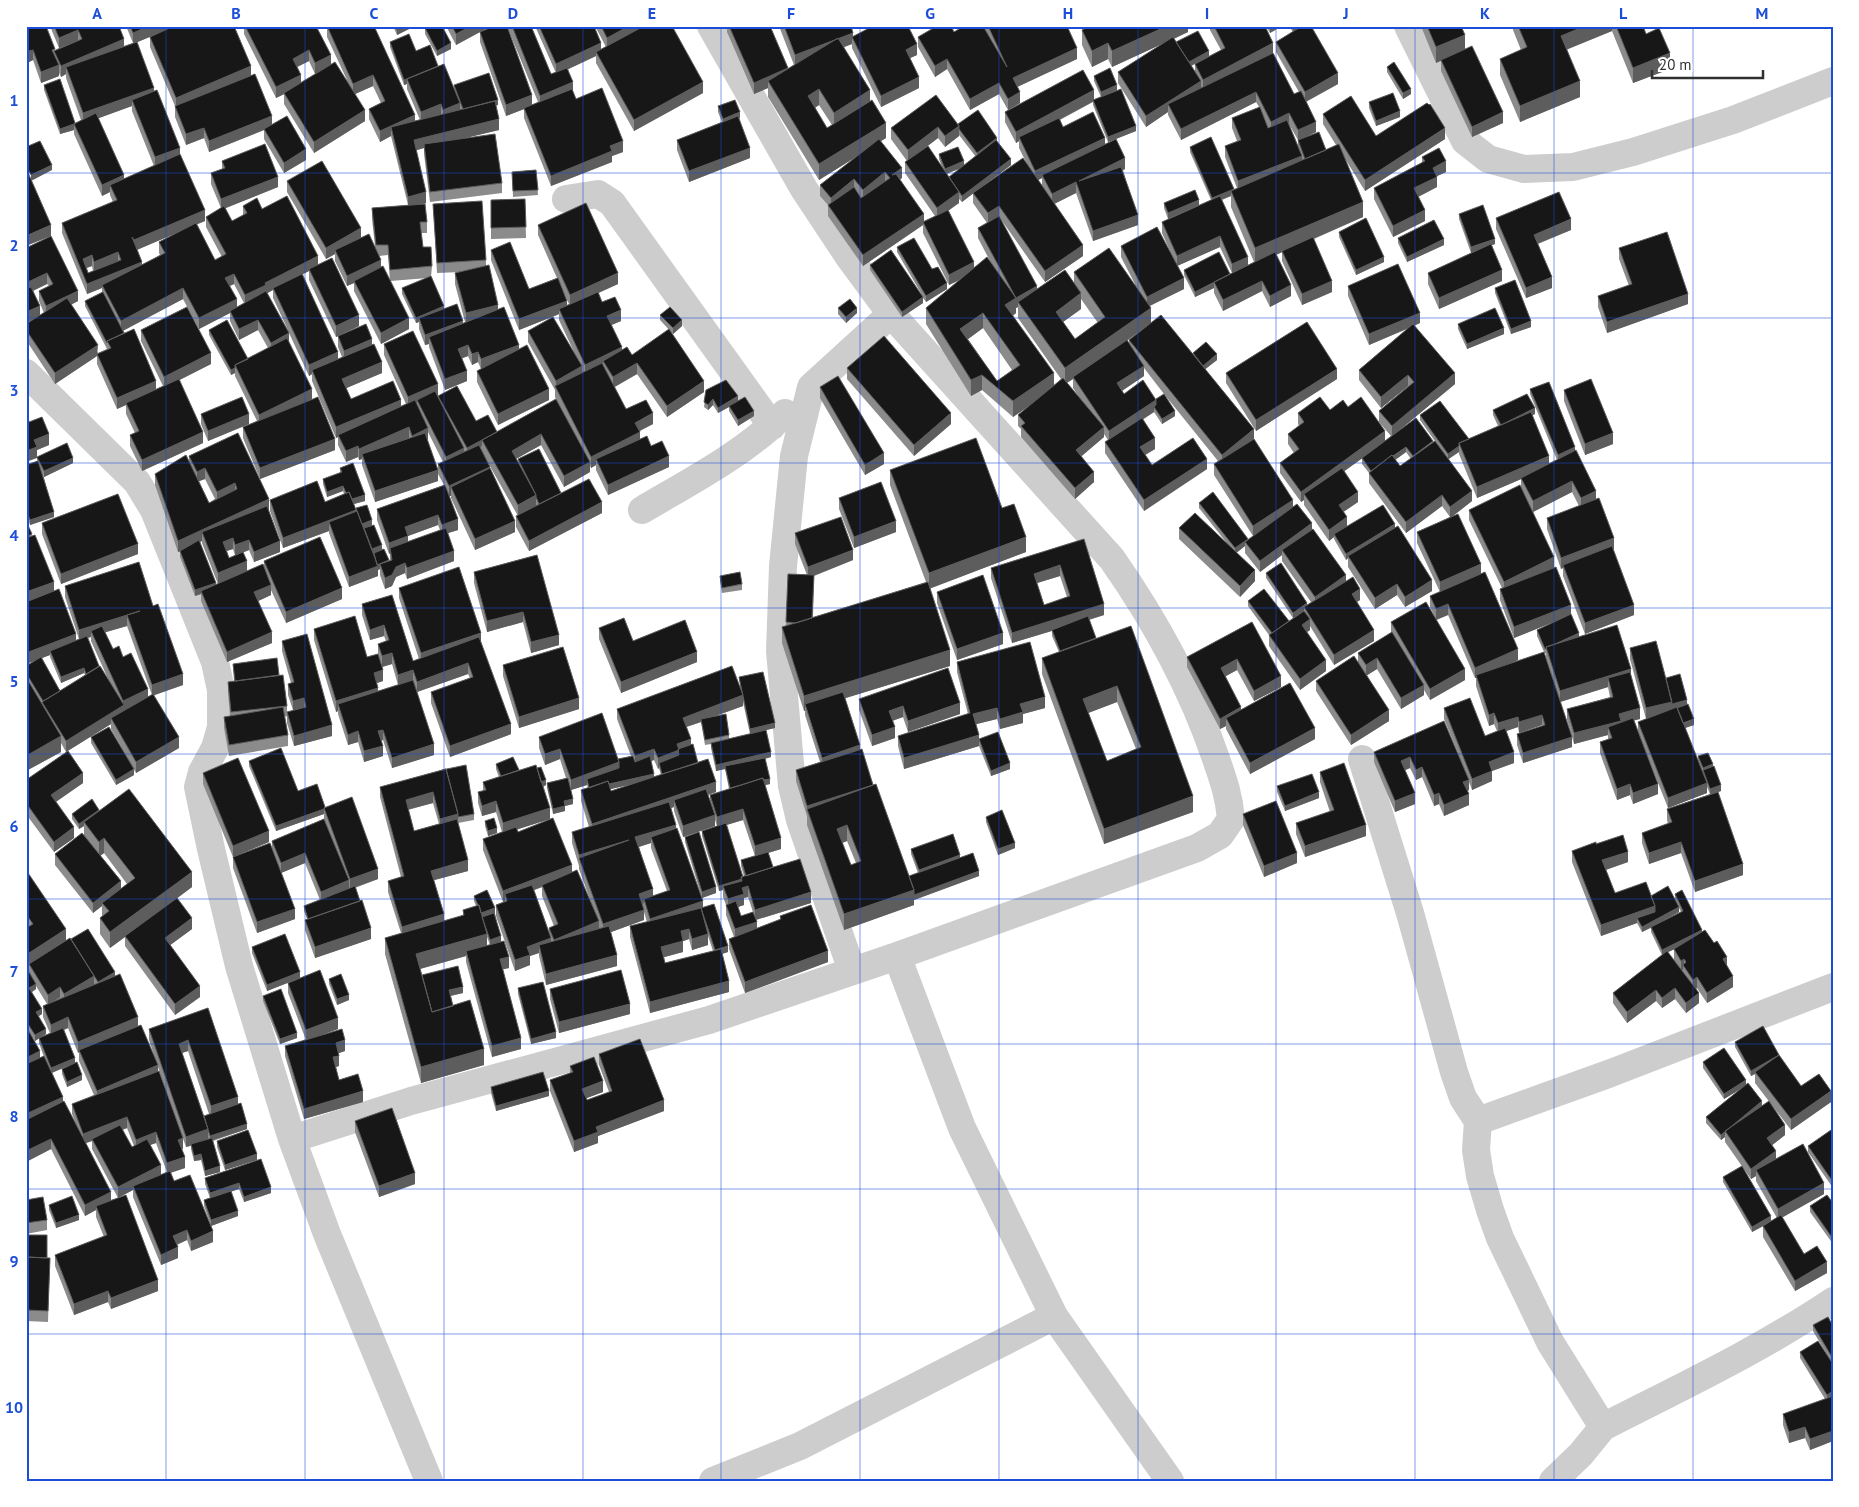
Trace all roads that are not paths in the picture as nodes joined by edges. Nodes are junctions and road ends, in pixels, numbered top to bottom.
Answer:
1 (711, 26) edge
2 (1408, 26) edge
3 (1833, 81) edge
4 (566, 199) dead end
5 (891, 314) junction
6 (26, 373) edge
7 (811, 387) junction
8 (772, 426) junction
9 (642, 510) dead end
10 (1362, 759) dead end
11 (897, 956) junction
12 (852, 970) junction
13 (1833, 987) edge
14 (1478, 1121) junction
15 (292, 1139) junction
16 (1833, 1301) edge
17 (1054, 1316) junction
18 (1603, 1427) junction
19 (429, 1481) edge
20 (713, 1481) edge
21 (1170, 1481) edge
22 (1552, 1481) edge

1 - 5 street
2 - 3 street
4 - 8 street
5 - 7 street
5 - 11 street
6 - 15 street
7 - 8 street
7 - 12 street
8 - 9 street
10 - 14 street
11 - 12 street
11 - 17 street
12 - 15 street
13 - 14 street
14 - 18 street
15 - 19 street
16 - 18 street
17 - 20 street
17 - 21 street
18 - 22 street

